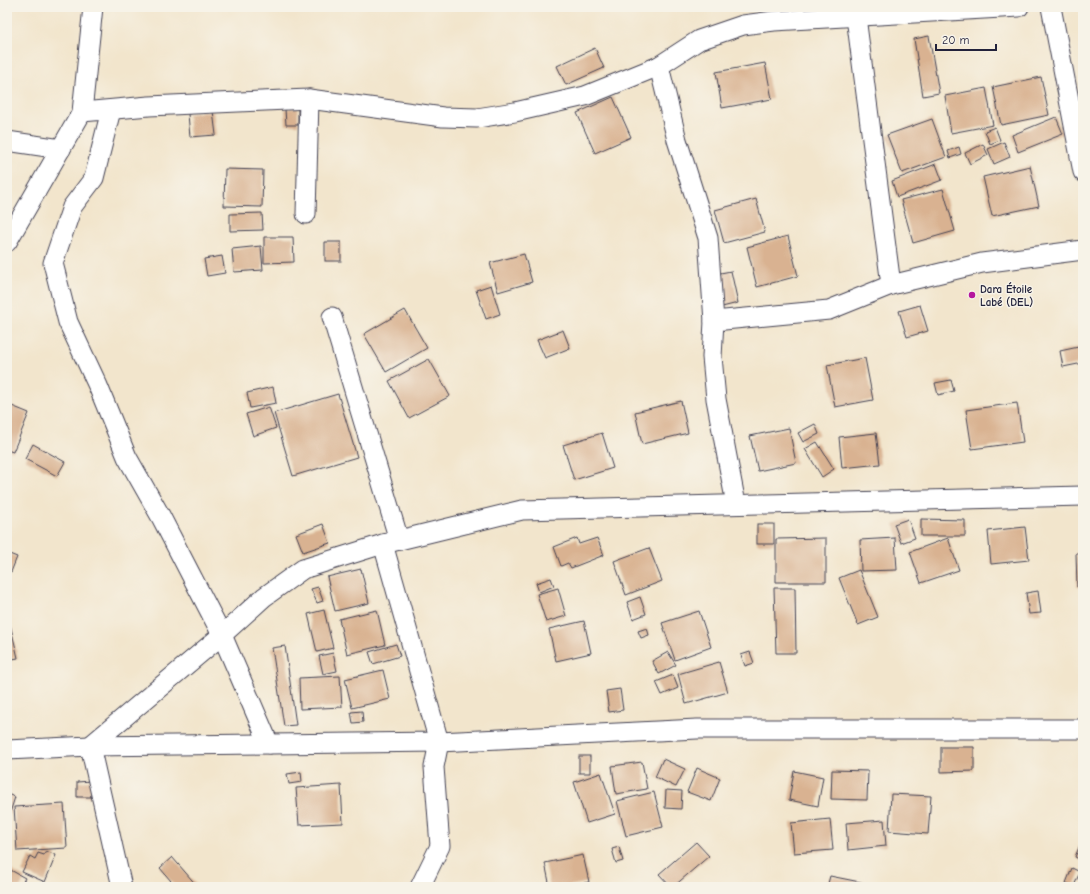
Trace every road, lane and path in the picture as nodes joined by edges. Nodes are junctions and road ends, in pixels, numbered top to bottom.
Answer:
1 (93, 7) edge
2 (1019, 7) edge
3 (1050, 7) edge
4 (856, 17) junction
5 (659, 66) junction
6 (309, 99) junction
7 (111, 110) junction
8 (82, 112) junction
9 (7, 141) edge
10 (61, 149) junction
11 (1083, 172) edge
12 (306, 214) dead end
13 (7, 242) edge
14 (1083, 250) edge
15 (891, 286) junction
16 (332, 317) dead end
17 (714, 321) junction
18 (1083, 496) edge
19 (736, 504) junction
20 (391, 542) junction
21 (222, 635) junction
22 (1083, 729) edge
23 (439, 742) junction
24 (269, 744) junction
25 (90, 746) junction
26 (7, 750) edge
27 (122, 887) edge
28 (420, 887) edge

1 - 8 street
2 - 4 street
3 - 11 street
4 - 5 street
4 - 15 street
5 - 6 street
5 - 17 street
6 - 7 street
6 - 12 street
7 - 8 street
7 - 21 street
8 - 10 street
9 - 10 street
10 - 13 street
14 - 15 street
15 - 17 street
16 - 20 street
17 - 19 street
18 - 19 street
19 - 20 street
20 - 21 street
20 - 23 street
21 - 24 street
21 - 25 street
22 - 23 street
23 - 24 street
23 - 28 street
24 - 25 street
25 - 26 street
25 - 27 street

